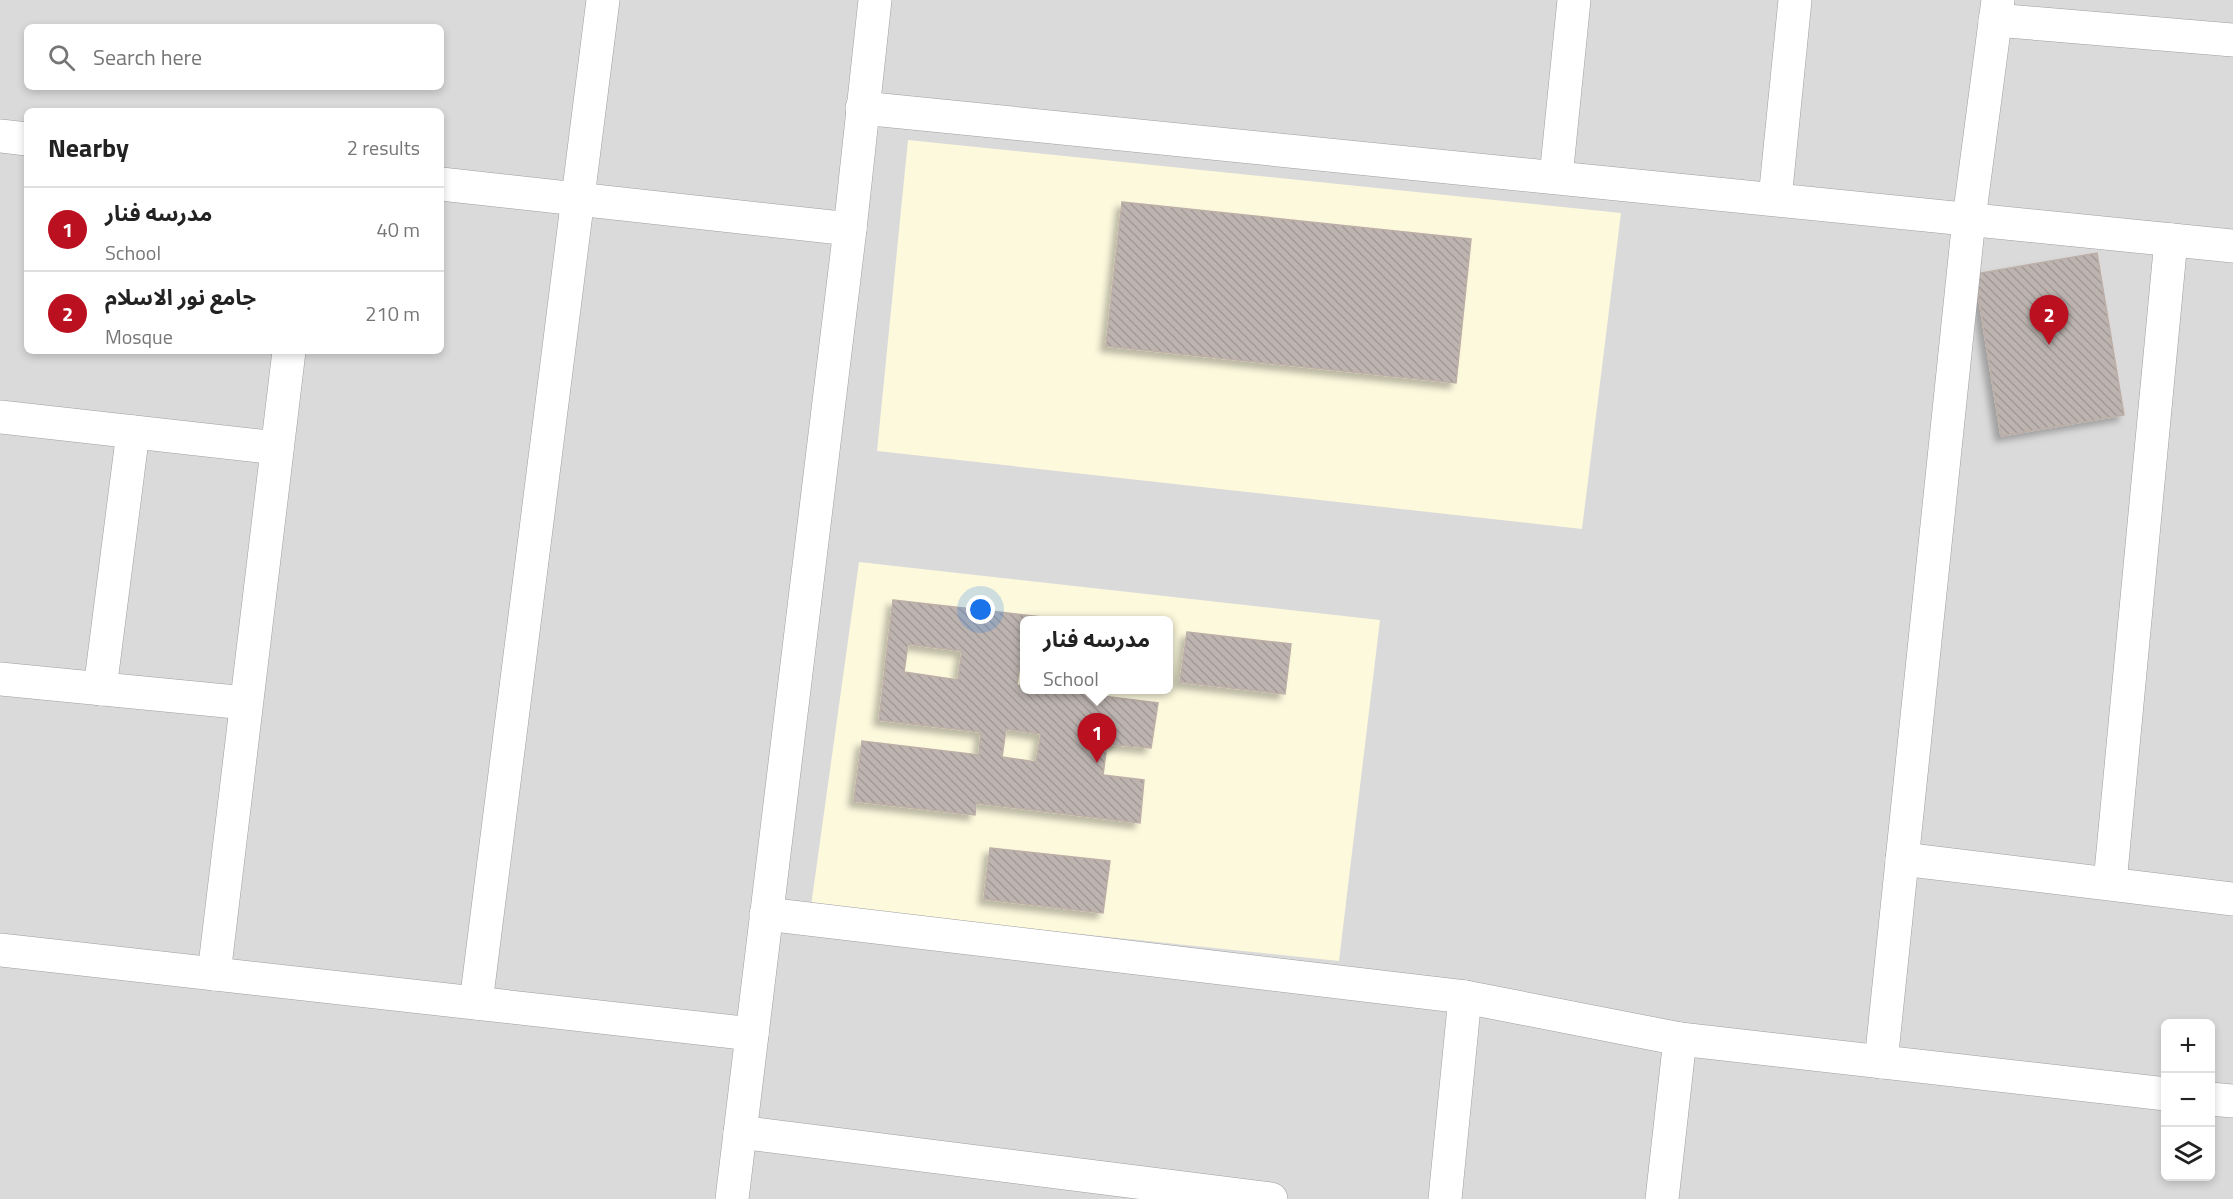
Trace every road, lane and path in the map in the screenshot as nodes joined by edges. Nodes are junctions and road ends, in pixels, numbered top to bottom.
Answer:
1 (603, 0) edge
2 (875, 0) edge
3 (1574, 0) edge
4 (1795, 0) edge
5 (1996, 10) edge
6 (2233, 40) edge
7 (862, 108) junction
8 (0, 136) edge
9 (24, 139) edge
10 (1556, 177) junction
11 (444, 184) edge
12 (578, 199) junction
13 (1775, 199) junction
14 (1969, 219) junction
15 (850, 229) junction
16 (2171, 240) junction
17 (2233, 246) edge
18 (289, 354) edge
19 (0, 417) edge
20 (133, 432) junction
21 (277, 448) junction
22 (0, 679) edge
23 (100, 689) junction
24 (246, 703) junction
25 (1902, 859) junction
26 (2110, 883) junction
27 (2233, 899) edge
28 (766, 914) junction
29 (0, 950) edge
30 (214, 974) junction
31 (1465, 997) junction
32 (476, 1003) junction
33 (752, 1034) junction
34 (1680, 1039) junction
35 (1881, 1062) junction
36 (2161, 1093) edge
37 (2215, 1099) edge
38 (2233, 1101) edge
39 (740, 1132) junction
40 (732, 1199) edge
41 (1272, 1199) edge
42 (1445, 1199) edge
43 (1662, 1199) edge

1 - 12 street
2 - 7 street
3 - 10 street
4 - 13 street
5 - 6 street
5 - 14 street
7 - 10 street
7 - 15 street
8 - 9 street
10 - 13 street
11 - 12 street
12 - 15 street
12 - 32 street
13 - 14 street
14 - 16 street
14 - 25 street
15 - 28 street
16 - 17 street
16 - 26 street
18 - 21 street
19 - 20 street
20 - 21 street
20 - 23 street
21 - 24 street
22 - 23 street
23 - 24 street
24 - 30 street
25 - 26 street
25 - 35 street
26 - 27 street
28 - 31 street
28 - 33 street
29 - 30 street
30 - 32 street
31 - 34 street
31 - 42 street
32 - 33 street
33 - 39 street
34 - 35 street
34 - 43 street
35 - 36 street
37 - 38 street
39 - 40 street
39 - 41 street

